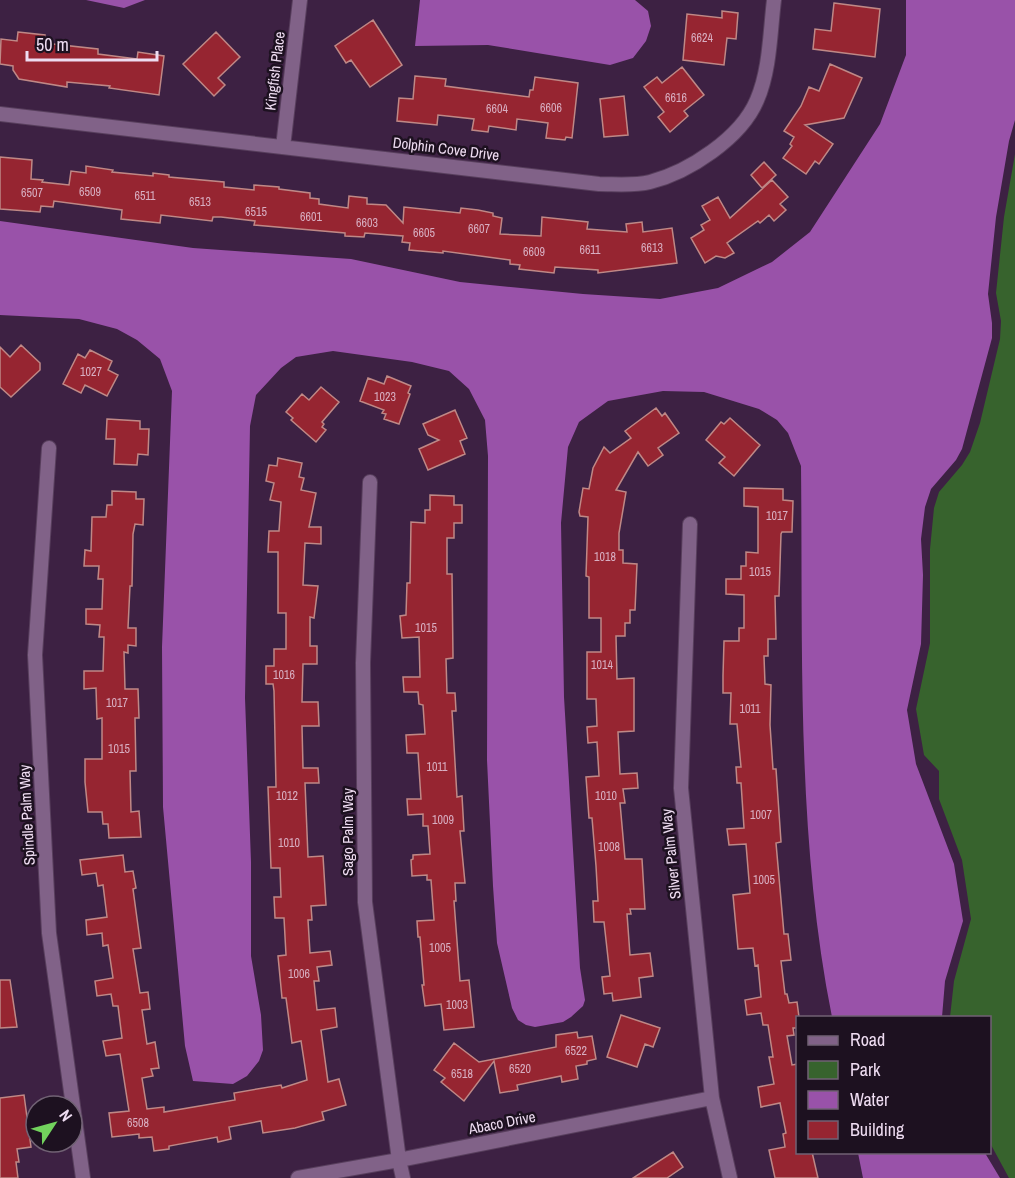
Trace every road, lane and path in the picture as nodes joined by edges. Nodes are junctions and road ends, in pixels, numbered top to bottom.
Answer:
1 (300, 0) edge
2 (774, 0) edge
3 (0, 114) edge
4 (283, 147) junction
5 (49, 448) dead end
6 (370, 482) dead end
7 (690, 525) dead end
8 (712, 1098) junction
9 (399, 1160) junction
10 (82, 1178) edge
11 (298, 1178) edge
12 (403, 1178) edge
13 (730, 1178) edge

1 - 4 street, Kingfish Place
2 - 4 street, Dolphin Cove Drive
3 - 4 street, Dolphin Cove Drive
5 - 10 street, Spindle Palm Way
6 - 9 street, Sago Palm Way
7 - 8 street, Silver Palm Way
8 - 9 street, Abaco Drive
8 - 13 street, Silver Palm Way
9 - 11 street, Abaco Drive
9 - 12 street, Sago Palm Way

